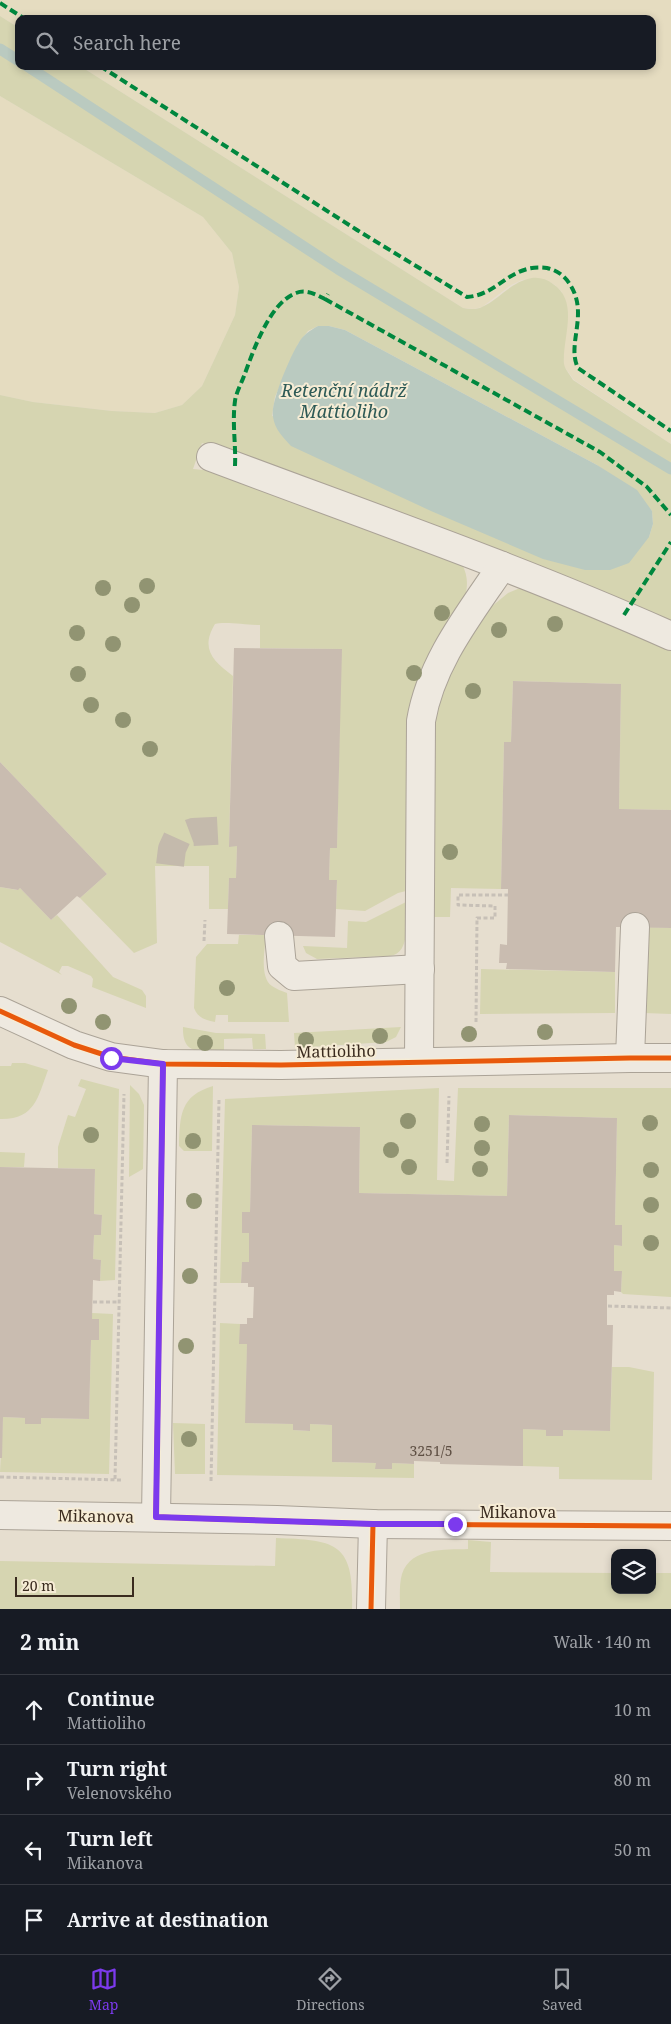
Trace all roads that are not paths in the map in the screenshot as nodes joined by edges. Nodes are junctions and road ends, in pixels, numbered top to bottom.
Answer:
1 (211, 457) dead end
2 (502, 566) junction
3 (671, 636) edge
4 (635, 928) dead end
5 (279, 936) dead end
6 (420, 969) junction
7 (4, 1014) edge
8 (630, 1058) junction
9 (671, 1058) edge
10 (419, 1062) junction
11 (163, 1064) junction
12 (0, 1515) edge
13 (156, 1517) junction
14 (373, 1524) junction
15 (671, 1526) edge
16 (371, 1609) edge

1 - 2 street
2 - 3 street
2 - 6 street
4 - 8 street
5 - 6 street
6 - 10 street
7 - 11 street, Mattioliho
8 - 9 street, Mattioliho
8 - 10 street, Mattioliho
10 - 11 street, Mattioliho
11 - 13 street
12 - 13 street, Mikanova
13 - 14 street, Mikanova
14 - 15 street, Mikanova
14 - 16 street

